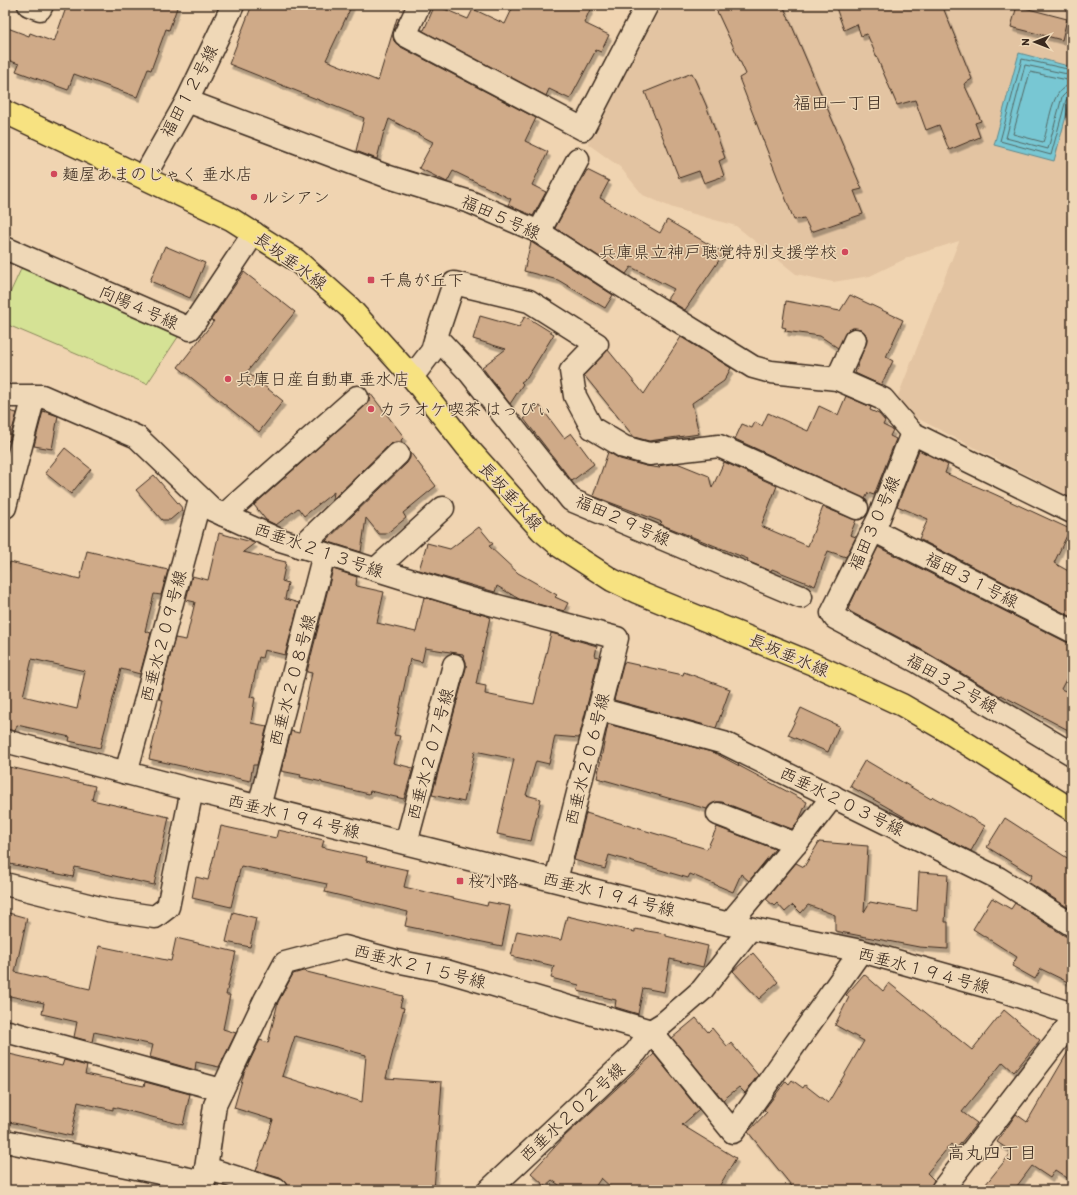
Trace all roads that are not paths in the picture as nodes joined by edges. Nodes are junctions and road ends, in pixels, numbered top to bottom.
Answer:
1 (29, 5) edge
2 (42, 5) edge
3 (233, 5) edge
4 (419, 5) edge
5 (647, 5) edge
6 (187, 101) junction
7 (5, 112) edge
8 (578, 159) dead end
9 (144, 177) junction
10 (539, 232) junction
11 (254, 233) junction
12 (5, 248) edge
13 (436, 337) junction
14 (855, 340) dead end
15 (412, 377) junction
16 (837, 379) junction
17 (5, 396) edge
18 (34, 396) junction
19 (357, 397) dead end
20 (912, 433) junction
21 (398, 454) dead end
22 (200, 499) junction
23 (5, 507) edge
24 (444, 508) dead end
25 (857, 508) dead end
26 (1072, 512) edge
27 (224, 515) junction
28 (873, 530) junction
29 (301, 547) junction
30 (324, 554) junction
31 (376, 569) junction
32 (801, 597) dead end
33 (832, 613) joint
34 (1072, 631) edge
35 (617, 638) joint
36 (454, 666) dead end
37 (599, 709) junction
38 (5, 740) edge
39 (1072, 754) edge
40 (126, 773) junction
41 (192, 790) junction
42 (833, 796) junction
43 (1071, 806) edge
44 (259, 807) junction
45 (718, 814) dead end
46 (406, 844) junction
47 (796, 844) junction
48 (556, 880) junction
49 (5, 884) edge
50 (729, 924) junction
51 (1072, 925) edge
52 (750, 929) junction
53 (861, 951) junction
54 (1072, 1014) edge
55 (1072, 1021) edge
56 (651, 1030) junction
57 (8, 1032) dead end
58 (222, 1090) junction
59 (5, 1141) edge
60 (204, 1180) edge
61 (276, 1190) edge
62 (489, 1190) edge
63 (942, 1190) edge

1 - 2 street
3 - 6 street, 福田１２号線
4 - 5 street
6 - 9 street, 福田１２号線
6 - 10 street, 福田５号線
7 - 9 main road, 長坂垂水線
8 - 10 street
9 - 11 main road, 長坂垂水線
10 - 16 street, 福田５号線
11 - 12 street, 向陽４号線
11 - 15 main road, 長坂垂水線
13 - 15 street
13 - 25 street
13 - 32 street, 福田２９号線
14 - 16 street
15 - 43 main road, 長坂垂水線
16 - 20 street
17 - 18 street, 西垂水２１３号線
18 - 22 street, 西垂水２１３号線
18 - 23 street
19 - 27 street
20 - 26 street
20 - 28 street, 福田３０号線
21 - 29 street
22 - 27 street, 西垂水２１３号線
22 - 40 street, 西垂水２０９号線
24 - 31 street
27 - 29 street, 西垂水２１３号線
28 - 33 street, 福田３０号線
28 - 34 street, 福田３１号線
29 - 30 street, 西垂水２１３号線
30 - 31 street, 西垂水２１３号線
30 - 44 street, 西垂水２０８号線
31 - 35 street, 西垂水２１３号線
33 - 39 street, 福田３２号線
35 - 37 street, 西垂水２０６号線
36 - 46 street, 西垂水２０７号線
37 - 42 street, 西垂水２０３号線
37 - 48 street, 西垂水２０６号線
38 - 40 street, 西垂水１９４号線
40 - 41 street, 西垂水１９４号線
41 - 44 street, 西垂水１９４号線
41 - 49 street
42 - 47 street
42 - 51 street, 西垂水２０３号線
44 - 46 street, 西垂水１９４号線
45 - 47 street
46 - 48 street, 西垂水１９４号線
47 - 50 street
48 - 50 street, 西垂水１９４号線
50 - 52 street, 西垂水１９４号線
52 - 53 street, 西垂水１９４号線
52 - 56 street
53 - 54 street, 西垂水１９４号線
53 - 56 street
55 - 63 street
56 - 58 street, 西垂水２１５号線
56 - 62 street, 西垂水２０２号線
57 - 58 street
58 - 60 street, 西垂水２１５号線
59 - 60 street
60 - 61 street

